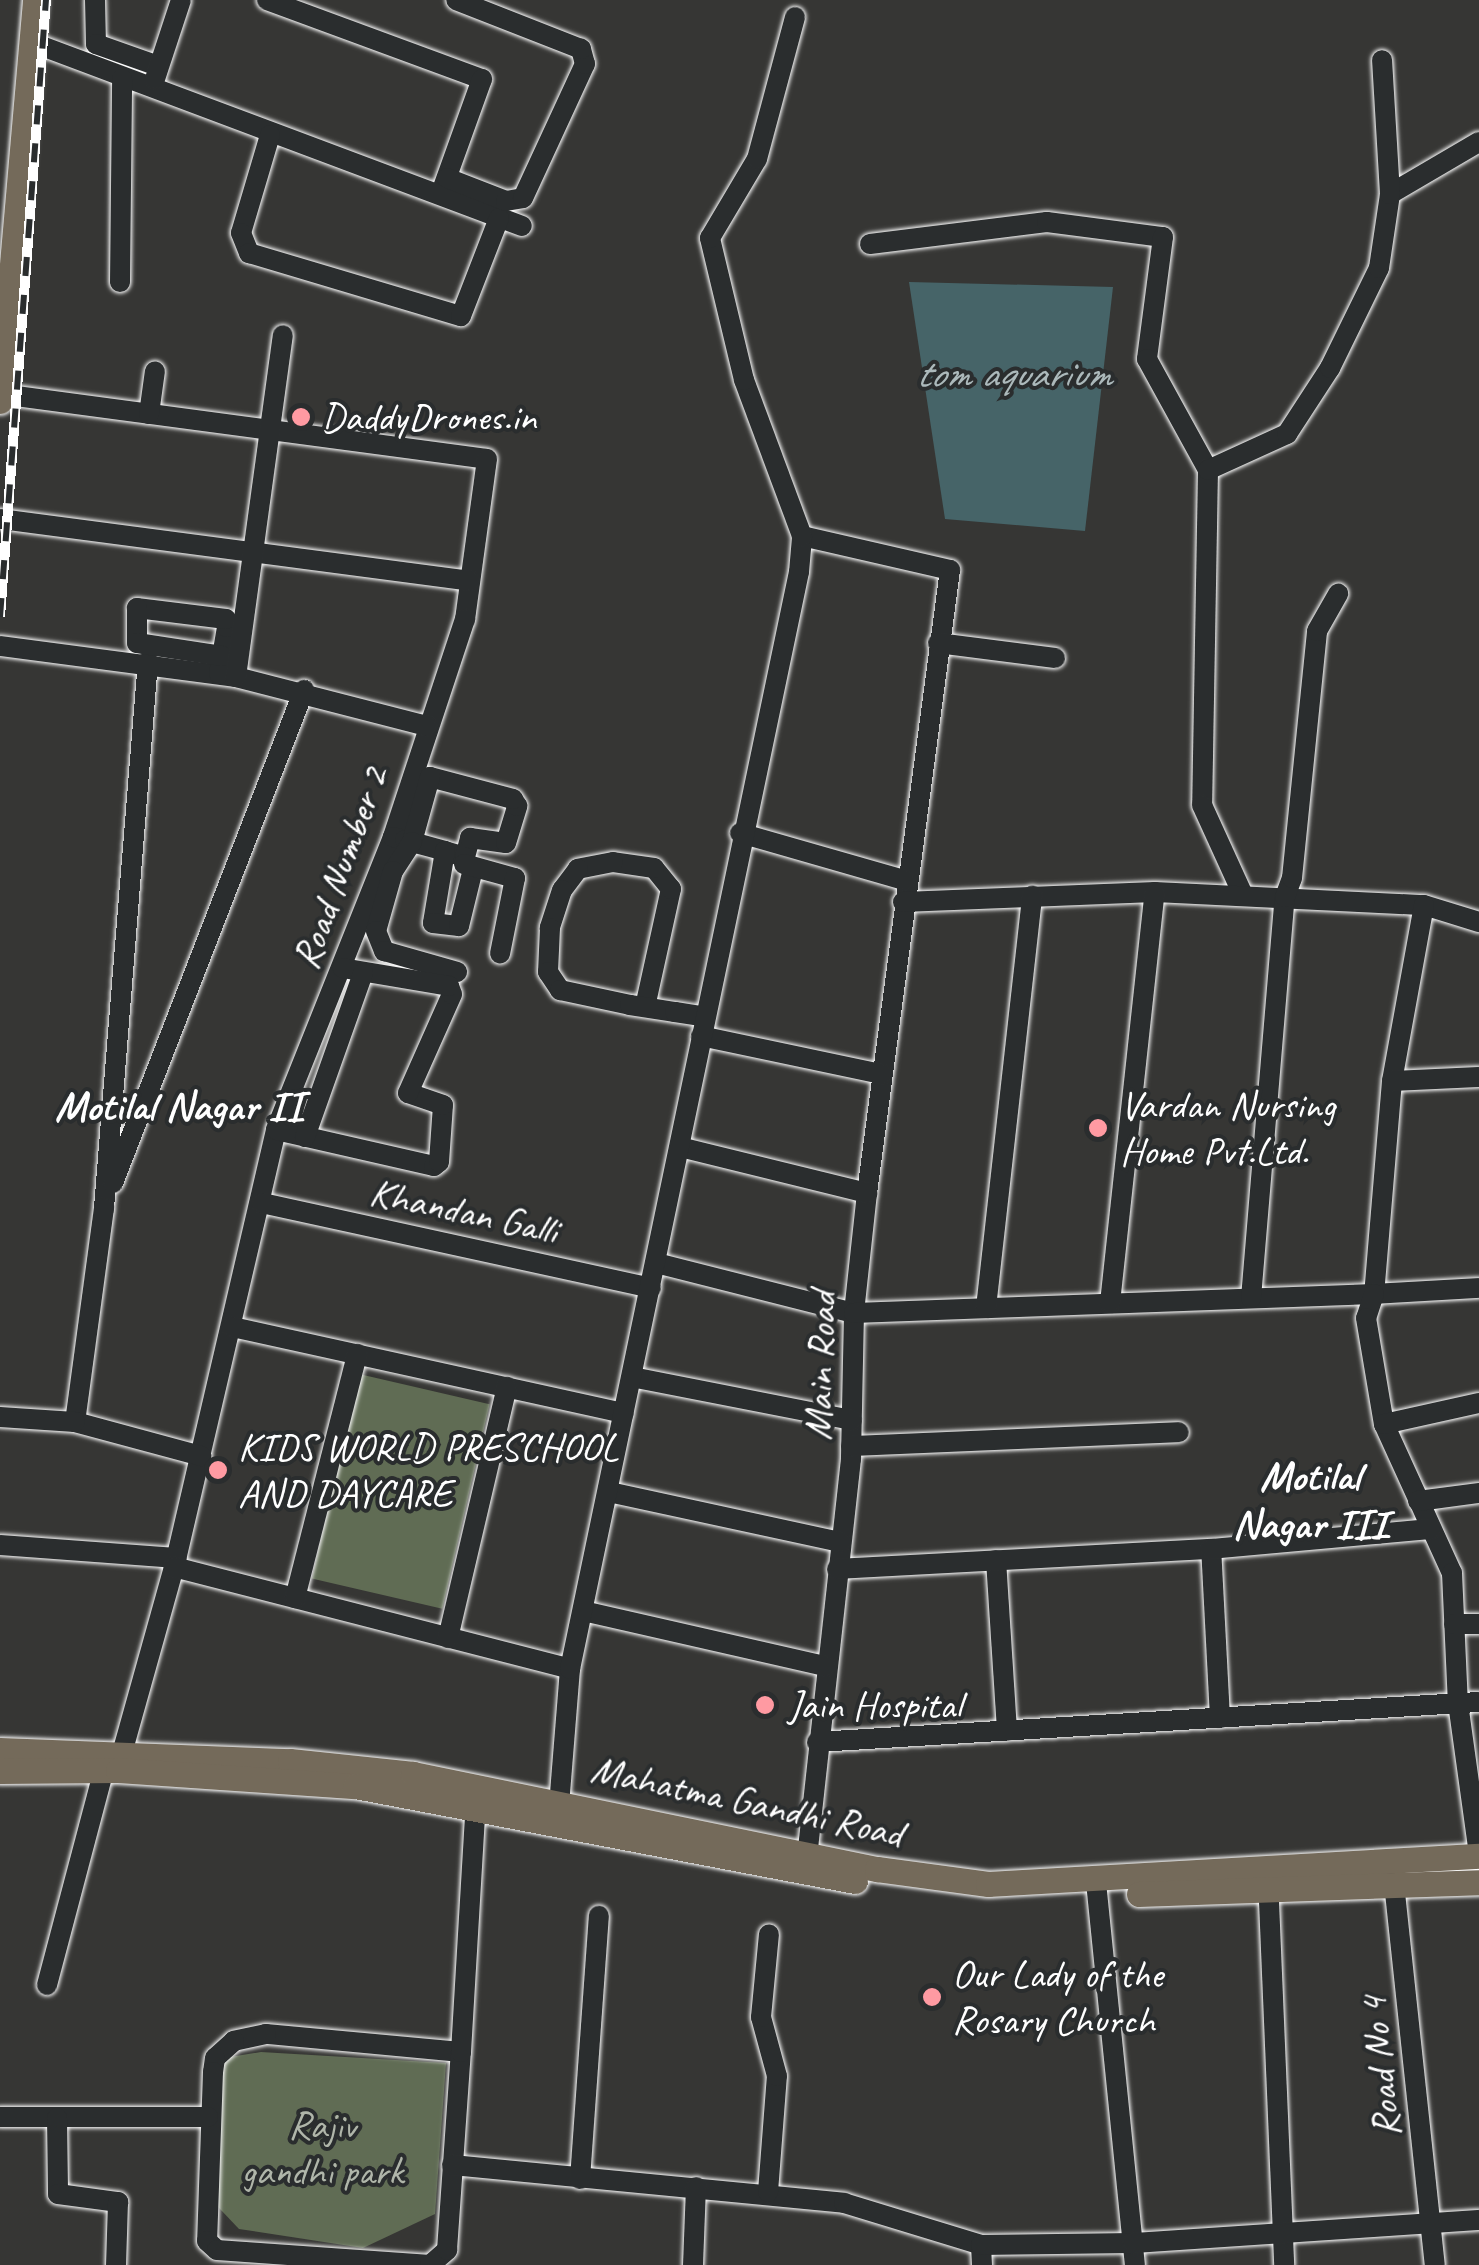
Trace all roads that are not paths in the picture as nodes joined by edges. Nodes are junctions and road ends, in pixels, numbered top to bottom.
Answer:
1 (35, 0) edge
2 (94, 0) edge
3 (181, 0) edge
4 (267, 0) edge
5 (456, 0) edge
6 (795, 16) dead end
7 (31, 42) junction
8 (1382, 60) dead end
9 (158, 66) junction
10 (122, 80) junction
11 (150, 90) junction
12 (270, 135) junction
13 (1479, 142) edge
14 (443, 187) junction
15 (1390, 194) junction
16 (500, 218) junction
17 (522, 226) dead end
18 (870, 244) dead end
19 (120, 282) dead end
20 (283, 335) dead end
21 (155, 371) dead end
22 (0, 398) edge
23 (149, 414) junction
24 (270, 430) junction
25 (1208, 470) junction
26 (0, 519) edge
27 (802, 536) junction
28 (252, 556) junction
29 (470, 581) junction
30 (1338, 594) dead end
31 (938, 643) junction
32 (0, 646) edge
33 (1055, 658) dead end
34 (148, 660) junction
35 (226, 669) junction
36 (304, 690) junction
37 (427, 726) junction
38 (740, 833) junction
39 (402, 839) junction
40 (461, 859) junction
41 (904, 880) junction
42 (1156, 892) junction
43 (1243, 895) junction
44 (1032, 896) junction
45 (1285, 897) junction
46 (902, 902) junction
47 (1424, 904) junction
48 (1479, 922) edge
49 (500, 954) dead end
50 (353, 970) junction
51 (457, 972) dead end
52 (645, 1007) junction
53 (703, 1026) junction
54 (882, 1074) junction
55 (1479, 1076) edge
56 (1392, 1081) junction
57 (276, 1130) junction
58 (305, 1137) junction
59 (680, 1147) junction
60 (867, 1193) junction
61 (262, 1203) junction
62 (104, 1208) junction
63 (656, 1263) junction
64 (650, 1288) junction
65 (1479, 1288) edge
66 (1374, 1294) junction
67 (1251, 1298) junction
68 (1110, 1303) junction
69 (986, 1308) junction
70 (854, 1313) junction
71 (232, 1327) junction
72 (357, 1354) junction
73 (632, 1377) junction
74 (507, 1387) junction
75 (1479, 1404) edge
76 (624, 1412) junction
77 (0, 1417) edge
78 (852, 1420) junction
79 (75, 1422) junction
80 (1384, 1424) junction
81 (1179, 1432) dead end
82 (851, 1446) junction
83 (201, 1456) junction
84 (609, 1492) junction
85 (1479, 1493) edge
86 (1418, 1501) junction
87 (1431, 1529) junction
88 (841, 1542) junction
89 (0, 1545) edge
90 (1211, 1548) junction
91 (996, 1560) junction
92 (175, 1562) junction
93 (838, 1569) junction
94 (296, 1598) junction
95 (583, 1612) junction
96 (1454, 1624) junction
97 (1479, 1624) edge
98 (448, 1638) junction
99 (826, 1666) junction
100 (570, 1670) junction
101 (1468, 1702) edge
102 (1220, 1718) junction
103 (1006, 1731) junction
104 (817, 1742) junction
105 (0, 1750) edge
106 (115, 1765) junction
107 (0, 1771) edge
108 (476, 1796) junction
109 (559, 1810) junction
110 (1479, 1855) edge
111 (806, 1864) junction
112 (1393, 1874) junction
113 (1262, 1878) junction
114 (1479, 1882) edge
115 (1097, 1889) junction
116 (599, 1916) dead end
117 (769, 1934) dead end
118 (47, 1984) dead end
119 (461, 2052) junction
120 (208, 2117) junction
121 (0, 2118) edge
122 (56, 2118) junction
123 (452, 2165) junction
124 (580, 2179) junction
125 (696, 2187) junction
126 (768, 2192) junction
127 (1479, 2220) edge
128 (1432, 2221) junction
129 (1274, 2230) junction
130 (1132, 2243) junction
131 (982, 2255) edge
132 (116, 2265) edge
133 (693, 2265) edge
134 (1135, 2265) edge
135 (1272, 2265) edge
136 (1284, 2265) edge
137 (1435, 2265) edge

1 - 7 main road
2 - 9 street
3 - 9 street
4 - 14 street
5 - 14 street
6 - 27 street
7 - 10 street
7 - 22 main road
8 - 15 street
9 - 11 street
10 - 11 street
10 - 19 street
11 - 12 street
12 - 14 street
12 - 16 street
13 - 15 street
14 - 16 street
15 - 25 street
16 - 17 street
18 - 25 street
20 - 24 street
21 - 23 street
22 - 23 street, Road Number 2
23 - 24 street, Road Number 2
24 - 28 street
24 - 29 street, Road Number 2
25 - 43 street
26 - 28 street
27 - 31 street, Main Road
27 - 38 street
28 - 29 street
28 - 35 street
29 - 37 street, Road Number 2
30 - 45 street
31 - 33 street
31 - 41 street, Main Road
32 - 34 street
34 - 35 street
34 - 62 street
35 - 36 street
36 - 37 street
36 - 62 street
37 - 39 street, Road Number 2
38 - 41 street
38 - 53 street
39 - 40 street
39 - 40 street
39 - 50 street, Road Number 2
39 - 51 street
40 - 49 street
41 - 46 street, Main Road
42 - 43 street
42 - 44 street
42 - 68 street
43 - 45 street
44 - 46 street
44 - 69 street
45 - 47 street
45 - 67 street
46 - 54 street, Main Road
47 - 48 street
47 - 56 street
50 - 57 street, Road Number 2
50 - 58 street
50 - 58 street
52 - 52 street
52 - 53 street
53 - 54 street
53 - 59 street
54 - 60 street, Main Road
55 - 56 street
56 - 66 street
57 - 58 street
57 - 61 street, Road Number 2
59 - 60 street
59 - 63 street
60 - 70 street, Main Road
61 - 64 street, Khandan Galli
61 - 71 street, Road Number 2
62 - 79 street
63 - 64 street
63 - 70 street
64 - 73 street
65 - 66 street
66 - 67 street
66 - 80 street
67 - 68 street
68 - 69 street
69 - 70 street
70 - 78 street, Main Road
71 - 72 street
71 - 83 street, Road Number 2
72 - 74 street
72 - 94 street
73 - 76 street
73 - 78 street
74 - 76 street
74 - 98 street
75 - 80 street
76 - 84 street
77 - 79 street
78 - 82 street, Main Road
79 - 83 street
80 - 86 street
81 - 82 street
82 - 88 street, Main Road
83 - 92 street, Road Number 2
84 - 88 street
84 - 95 street
85 - 86 street
86 - 87 street
87 - 90 street
87 - 96 street
88 - 93 street, Main Road
89 - 92 street
90 - 91 street
90 - 102 street
91 - 93 street
91 - 103 street
92 - 94 street
92 - 106 street, Road Number 2
93 - 99 street, Main Road
94 - 98 street
95 - 99 street
95 - 100 street
96 - 97 street
96 - 101 street
98 - 100 street
99 - 104 street, Main Road
100 - 109 street
101 - 102 street
101 - 110 street
102 - 103 street
103 - 104 street
104 - 111 street, Main Road
105 - 106 main road, Mahatma Gandhi Road
106 - 107 main road, Mahatma Gandhi Road
106 - 108 main road, Mahatma Gandhi Road
106 - 118 street, Road Number 2
108 - 109 main road, Mahatma Gandhi Road
108 - 119 street
109 - 111 main road, Mahatma Gandhi Road
110 - 112 main road, Mahatma Gandhi Road
111 - 115 main road, Mahatma Gandhi Road
112 - 113 main road, Mahatma Gandhi Road
112 - 114 main road, Mahatma Gandhi Road
112 - 128 street, Road No 4
113 - 115 main road, Mahatma Gandhi Road
113 - 129 street
115 - 130 street
116 - 124 street
117 - 126 street
119 - 120 street
119 - 123 street
120 - 122 street
120 - 123 street
121 - 122 street
122 - 132 street
123 - 124 street
124 - 125 street
125 - 126 street
125 - 133 street
126 - 131 street
127 - 128 street
128 - 129 street
128 - 137 street, Road No 4
129 - 130 street
129 - 135 street
129 - 136 street
130 - 131 street
130 - 134 street

